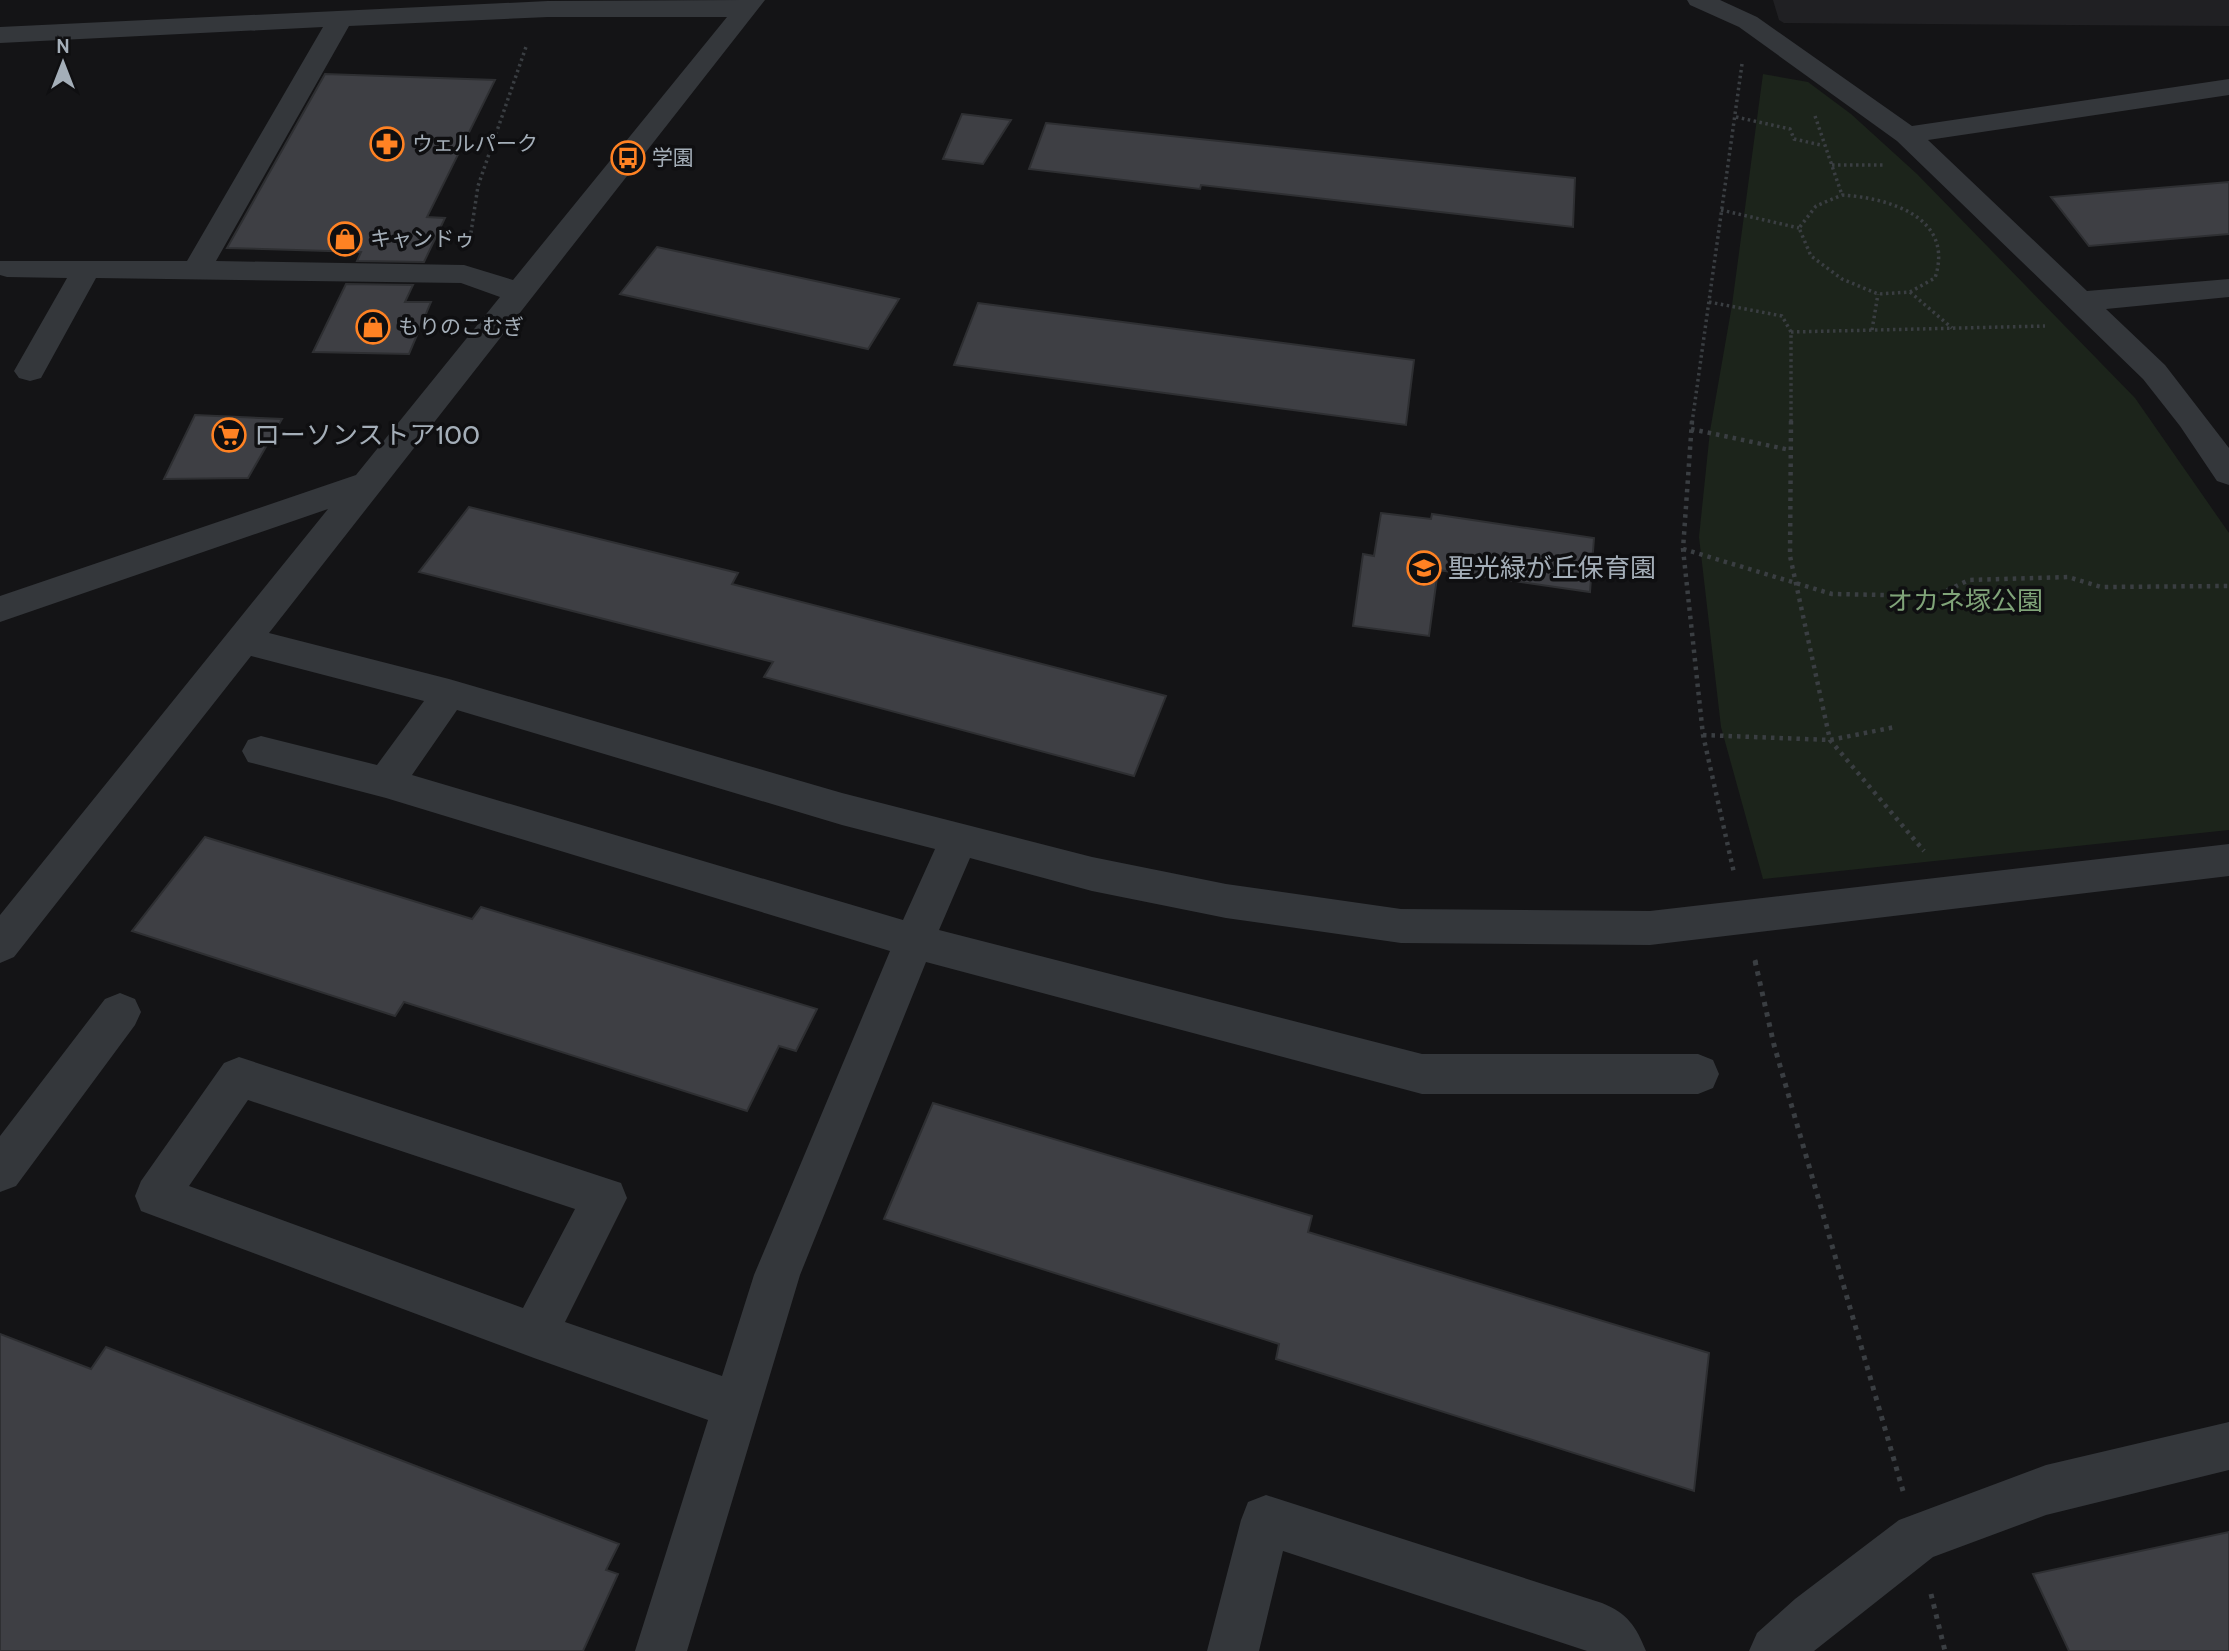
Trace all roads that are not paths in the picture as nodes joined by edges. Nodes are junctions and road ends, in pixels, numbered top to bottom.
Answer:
1 (1699, 0) edge
2 (750, 5) edge
3 (547, 6) edge
4 (340, 19) junction
5 (0, 35) edge
6 (2228, 88) edge
7 (1907, 135) junction
8 (7, 268) dead end
9 (87, 269) junction
10 (197, 269) junction
11 (2229, 288) edge
12 (520, 293) junction
13 (2082, 301) junction
14 (30, 371) dead end
15 (2229, 474) edge
16 (368, 483) junction
17 (0, 609) edge
18 (241, 640) junction
19 (449, 693) junction
20 (261, 751) dead end
21 (386, 783) junction
22 (958, 839) junction
23 (2229, 860) edge
24 (914, 941) junction
25 (0, 945) edge
26 (120, 1012) dead end
27 (1698, 1074) dead end
28 (0, 1171) edge
29 (534, 1335) junction
30 (738, 1406) junction
31 (2229, 1446) edge
32 (661, 1651) edge
33 (1233, 1651) edge
34 (1620, 1651) edge
35 (1775, 1651) edge

1 - 7 street
2 - 3 street
2 - 12 street
3 - 4 street
4 - 5 street
4 - 10 street
6 - 7 street
7 - 13 street
8 - 9 street
9 - 10 street
9 - 14 street
10 - 12 street
11 - 13 street
12 - 16 street
13 - 15 street
16 - 17 street
16 - 18 street
18 - 19 street
18 - 25 street
19 - 21 street
19 - 22 street
20 - 21 street
21 - 24 street
22 - 23 street
22 - 24 street
24 - 27 street
24 - 30 street
26 - 28 street
29 - 29 street
29 - 30 street
30 - 32 street
31 - 35 street
33 - 34 street

